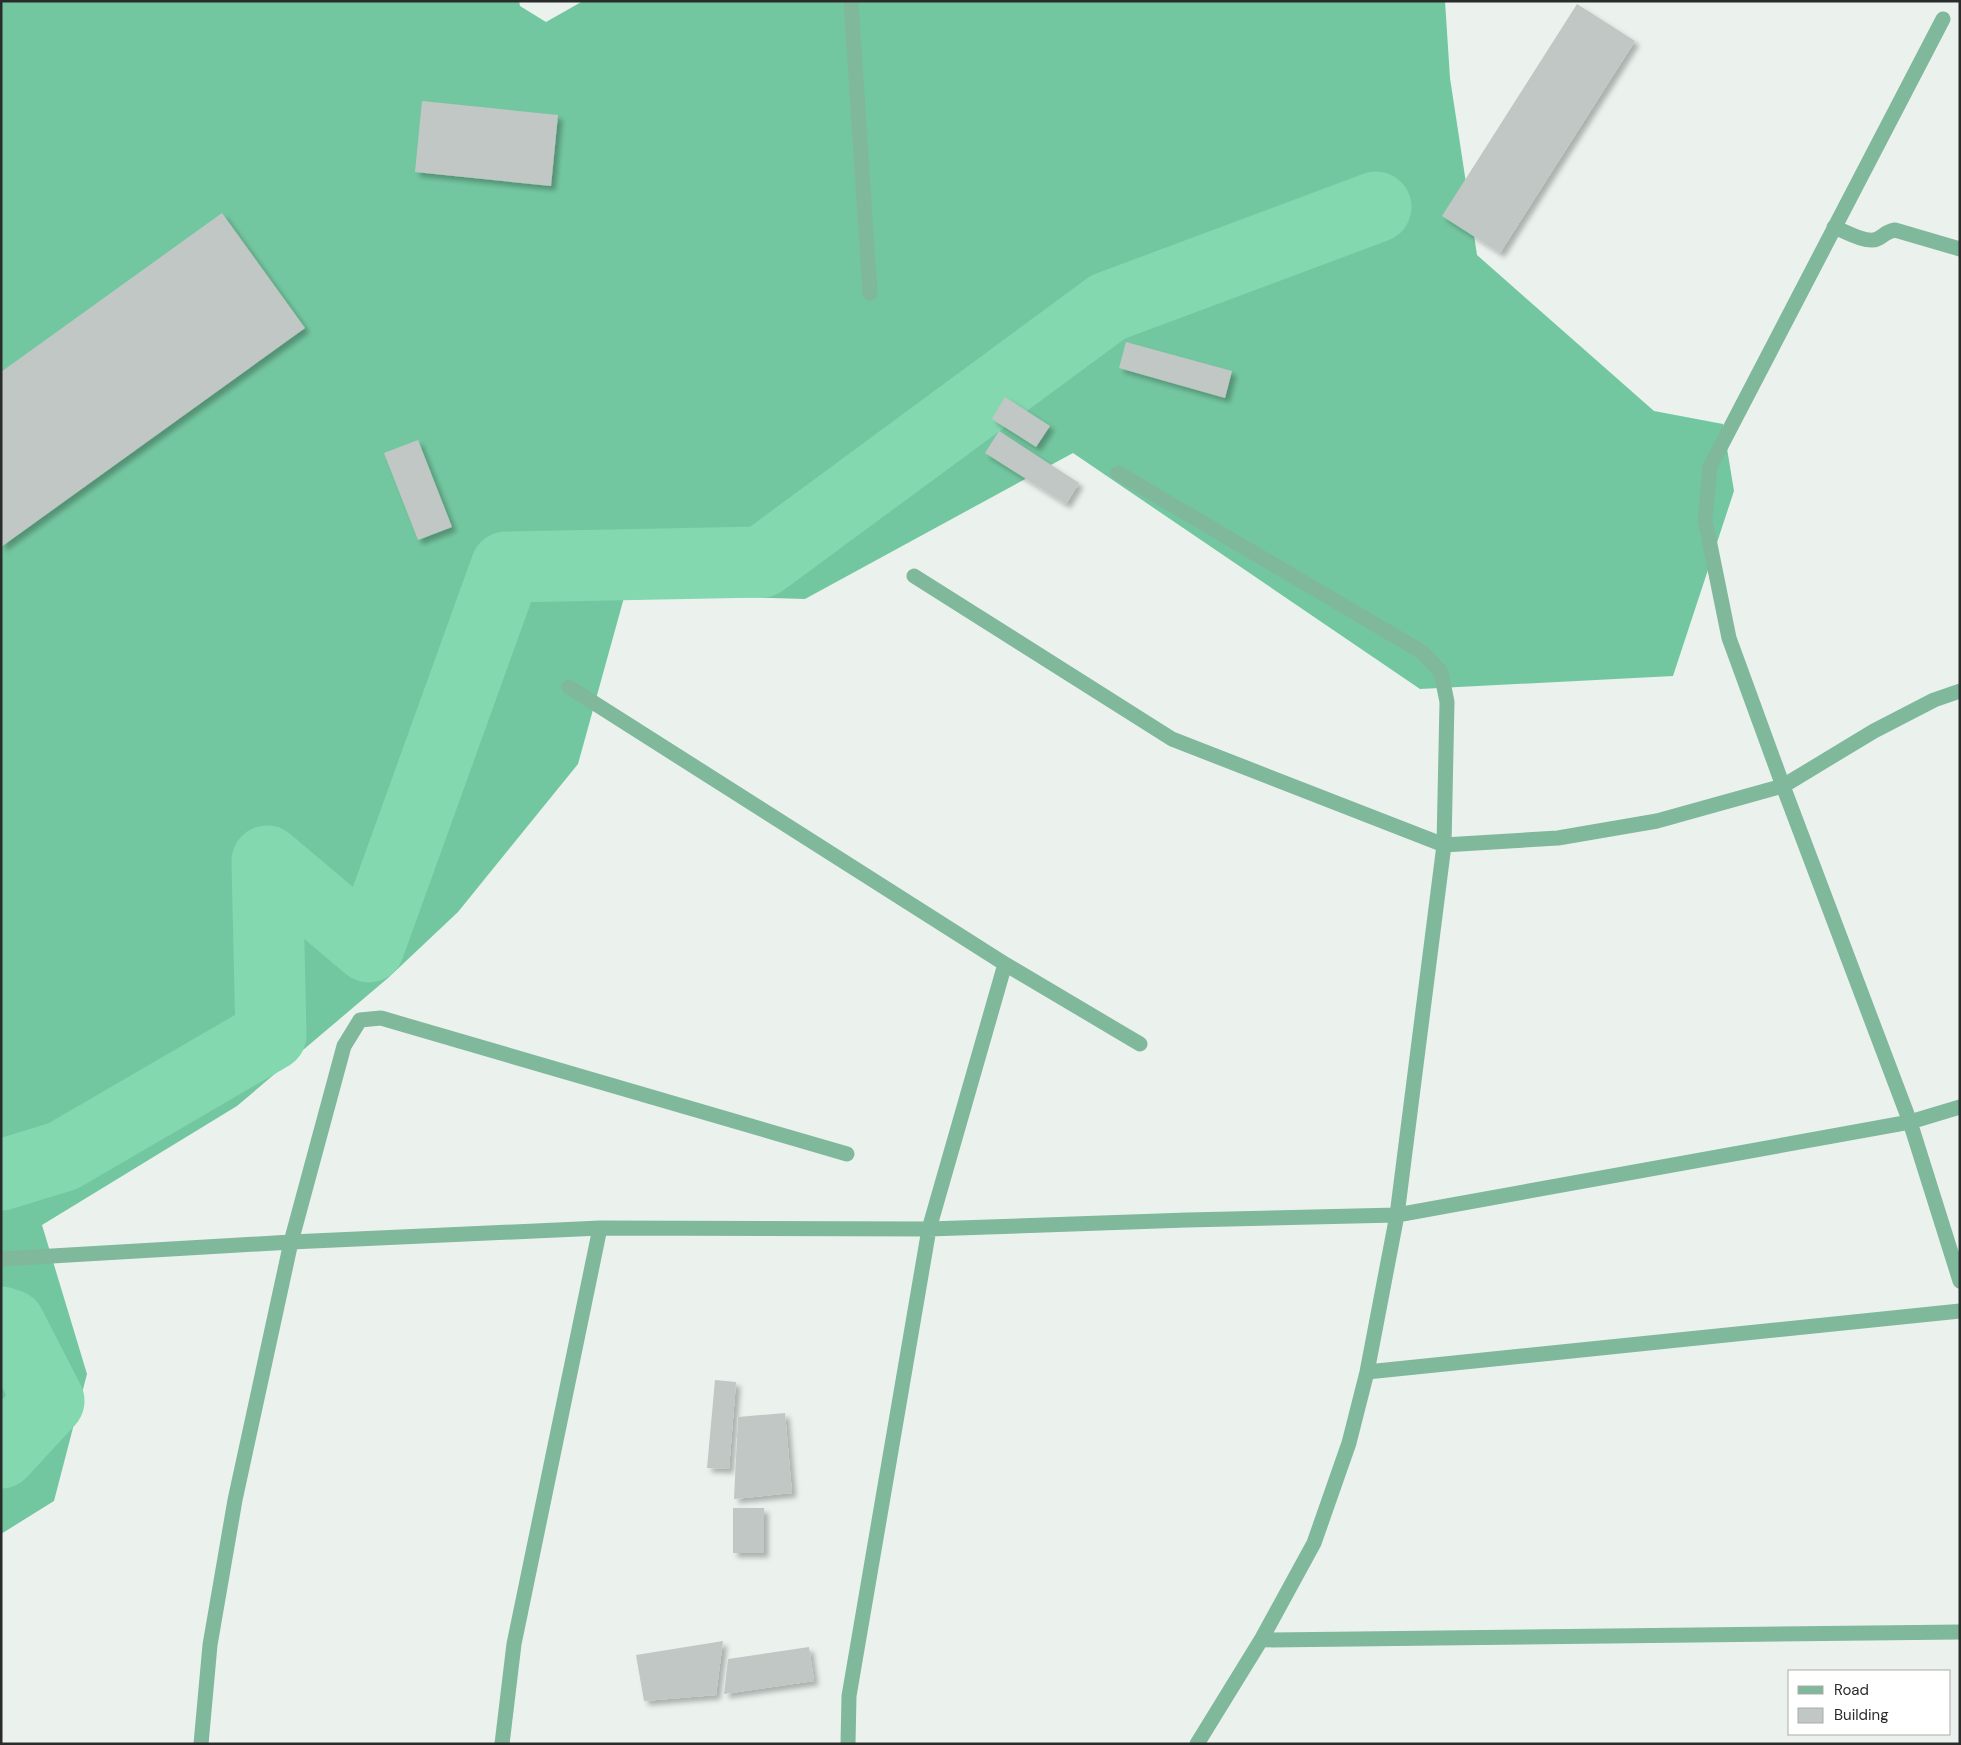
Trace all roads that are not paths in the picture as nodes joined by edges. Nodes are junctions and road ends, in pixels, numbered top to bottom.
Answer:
1 (852, 1) edge
2 (1943, 19) dead end
3 (1834, 227) junction
4 (1960, 249) edge
5 (870, 293) dead end
6 (1118, 473) dead end
7 (914, 576) dead end
8 (568, 688) dead end
9 (1960, 691) edge
10 (1783, 786) junction
11 (1444, 845) junction
12 (1005, 964) junction
13 (1140, 1044) dead end
14 (1960, 1107) edge
15 (1910, 1122) junction
16 (846, 1154) dead end
17 (1397, 1215) junction
18 (600, 1228) junction
19 (929, 1229) junction
20 (291, 1242) junction
21 (1, 1259) edge
22 (1960, 1282) edge
23 (1960, 1311) edge
24 (1367, 1372) junction
25 (1960, 1632) edge
26 (1261, 1640) junction
27 (201, 1744) edge
28 (502, 1744) edge
29 (848, 1744) edge
30 (1198, 1744) edge

1 - 5 street
2 - 3 street
3 - 4 street
3 - 10 street
6 - 11 street
7 - 11 street
8 - 12 street
9 - 10 street
10 - 11 street
10 - 15 street
11 - 17 street
12 - 13 street
12 - 19 street
14 - 15 street
15 - 17 street
15 - 22 street
16 - 20 street
17 - 19 street
17 - 24 street
18 - 19 street
18 - 20 street
18 - 28 street
19 - 29 street
20 - 21 street
20 - 27 street
23 - 24 street
24 - 26 street
25 - 26 street
26 - 30 street

